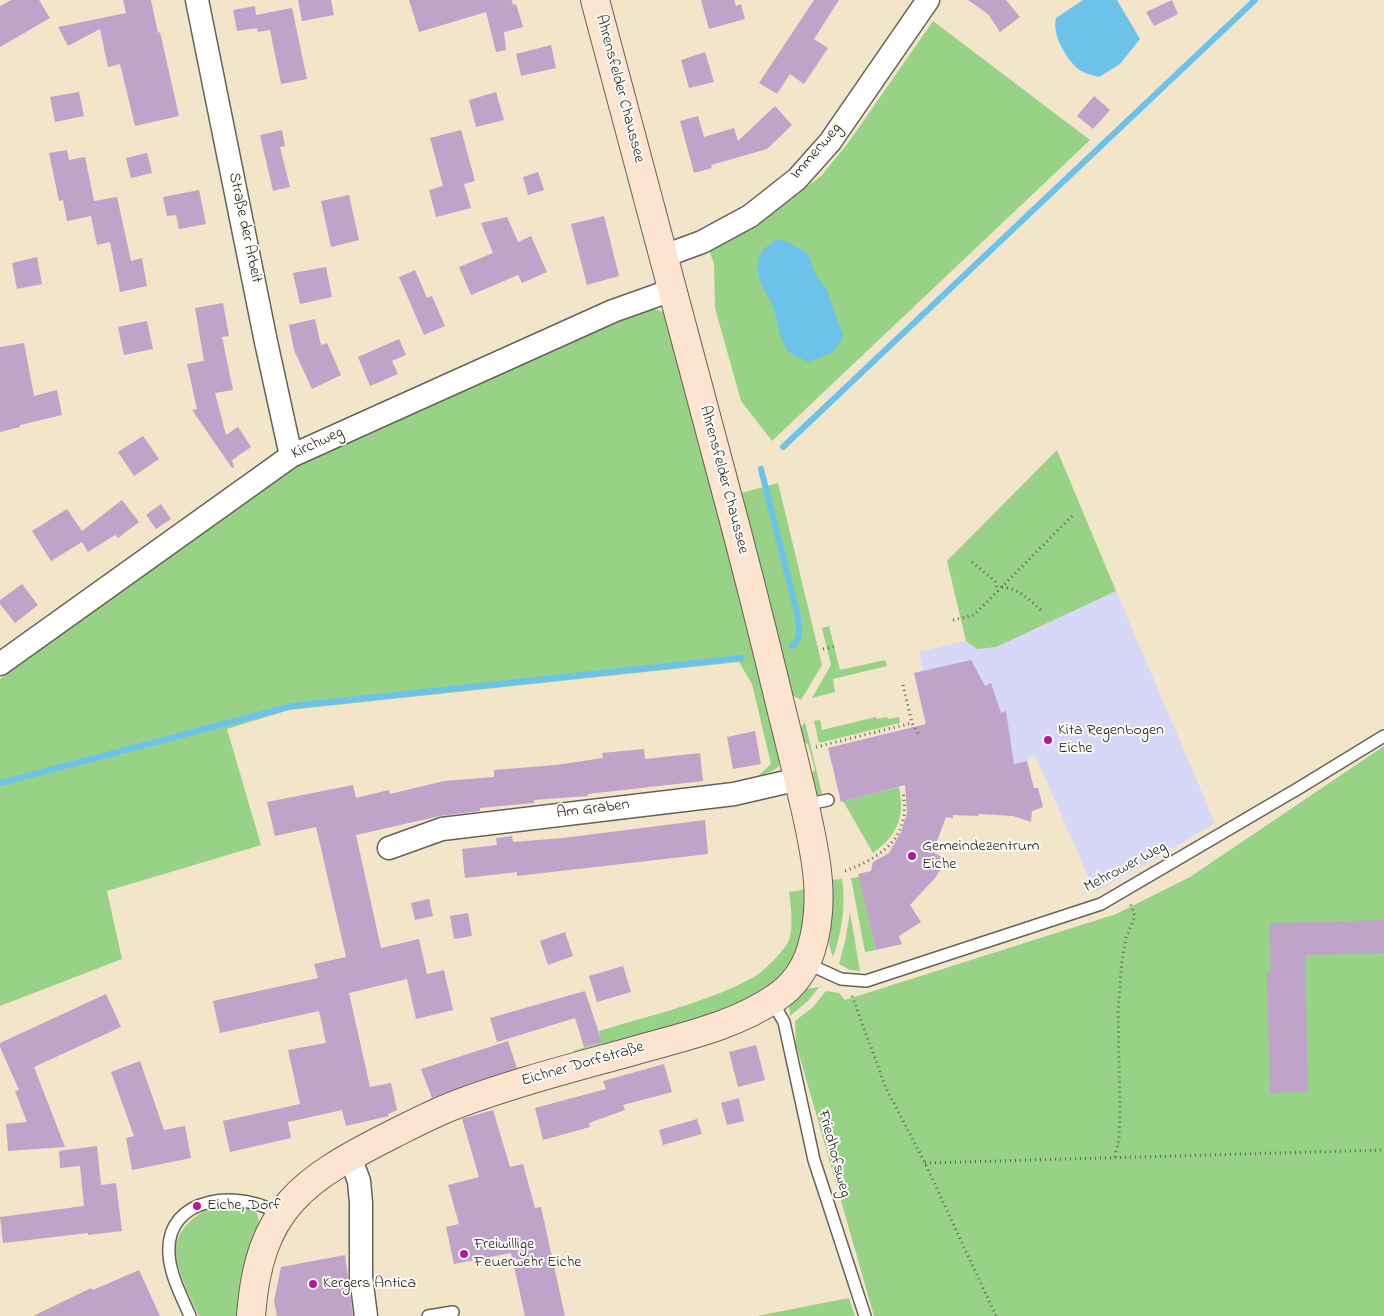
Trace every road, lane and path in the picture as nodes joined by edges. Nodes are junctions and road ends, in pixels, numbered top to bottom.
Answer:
1 (198, 0) edge
2 (595, 0) edge
3 (928, 0) edge
4 (664, 256) junction
5 (672, 290) junction
6 (291, 456) junction
7 (1072, 516) dead end
8 (972, 562) dead end
9 (1001, 587) junction
10 (998, 590) junction
11 (1043, 612) dead end
12 (953, 620) dead end
13 (836, 646) dead end
14 (823, 649) dead end
15 (0, 664) edge
16 (903, 685) dead end
17 (912, 723) junction
18 (1384, 736) edge
19 (920, 737) dead end
20 (815, 747) dead end
21 (903, 791) dead end
22 (810, 794) junction
23 (389, 848) dead end
24 (845, 871) dead end
25 (1124, 891) junction
26 (806, 963) junction
27 (847, 981) junction
28 (772, 1001) junction
29 (1384, 1150) edge
30 (350, 1157) junction
31 (1115, 1157) junction
32 (925, 1163) junction
33 (280, 1215) junction
34 (453, 1312) dead end
35 (190, 1316) edge
36 (251, 1316) edge
37 (366, 1316) edge
38 (428, 1316) edge
39 (865, 1316) edge
40 (996, 1316) edge

1 - 6 street, Straße der Arbeit
2 - 4 main road, Ahrensfelder Chaussee
3 - 4 street, Immenweg
4 - 5 main road, Ahrensfelder Chaussee
5 - 6 street, Kirchweg
5 - 22 main road, Ahrensfelder Chaussee
6 - 15 street, Kirchweg
7 - 9 path
8 - 10 path
9 - 10 path
9 - 11 path
10 - 12 path
13 - 14 path
16 - 17 path
17 - 19 path
17 - 20 path
18 - 25 lane, Mehrower Weg
21 - 24 path
22 - 23 street, Am Graben
22 - 26 main road, Ahrensfelder Chaussee
25 - 27 lane, Mehrower Weg
25 - 31 path
26 - 27 lane, Mehrower Weg
26 - 28 main road, Eichner Dorfstraße
27 - 32 path
28 - 30 main road, Eichner Dorfstraße
28 - 39 lane, Friedhofsweg
29 - 31 path
30 - 33 main road, Eichner Dorfstraße
30 - 37 street
31 - 32 path
32 - 40 path
33 - 35 lane
33 - 36 main road, Eichner Dorfstraße
34 - 38 lane

